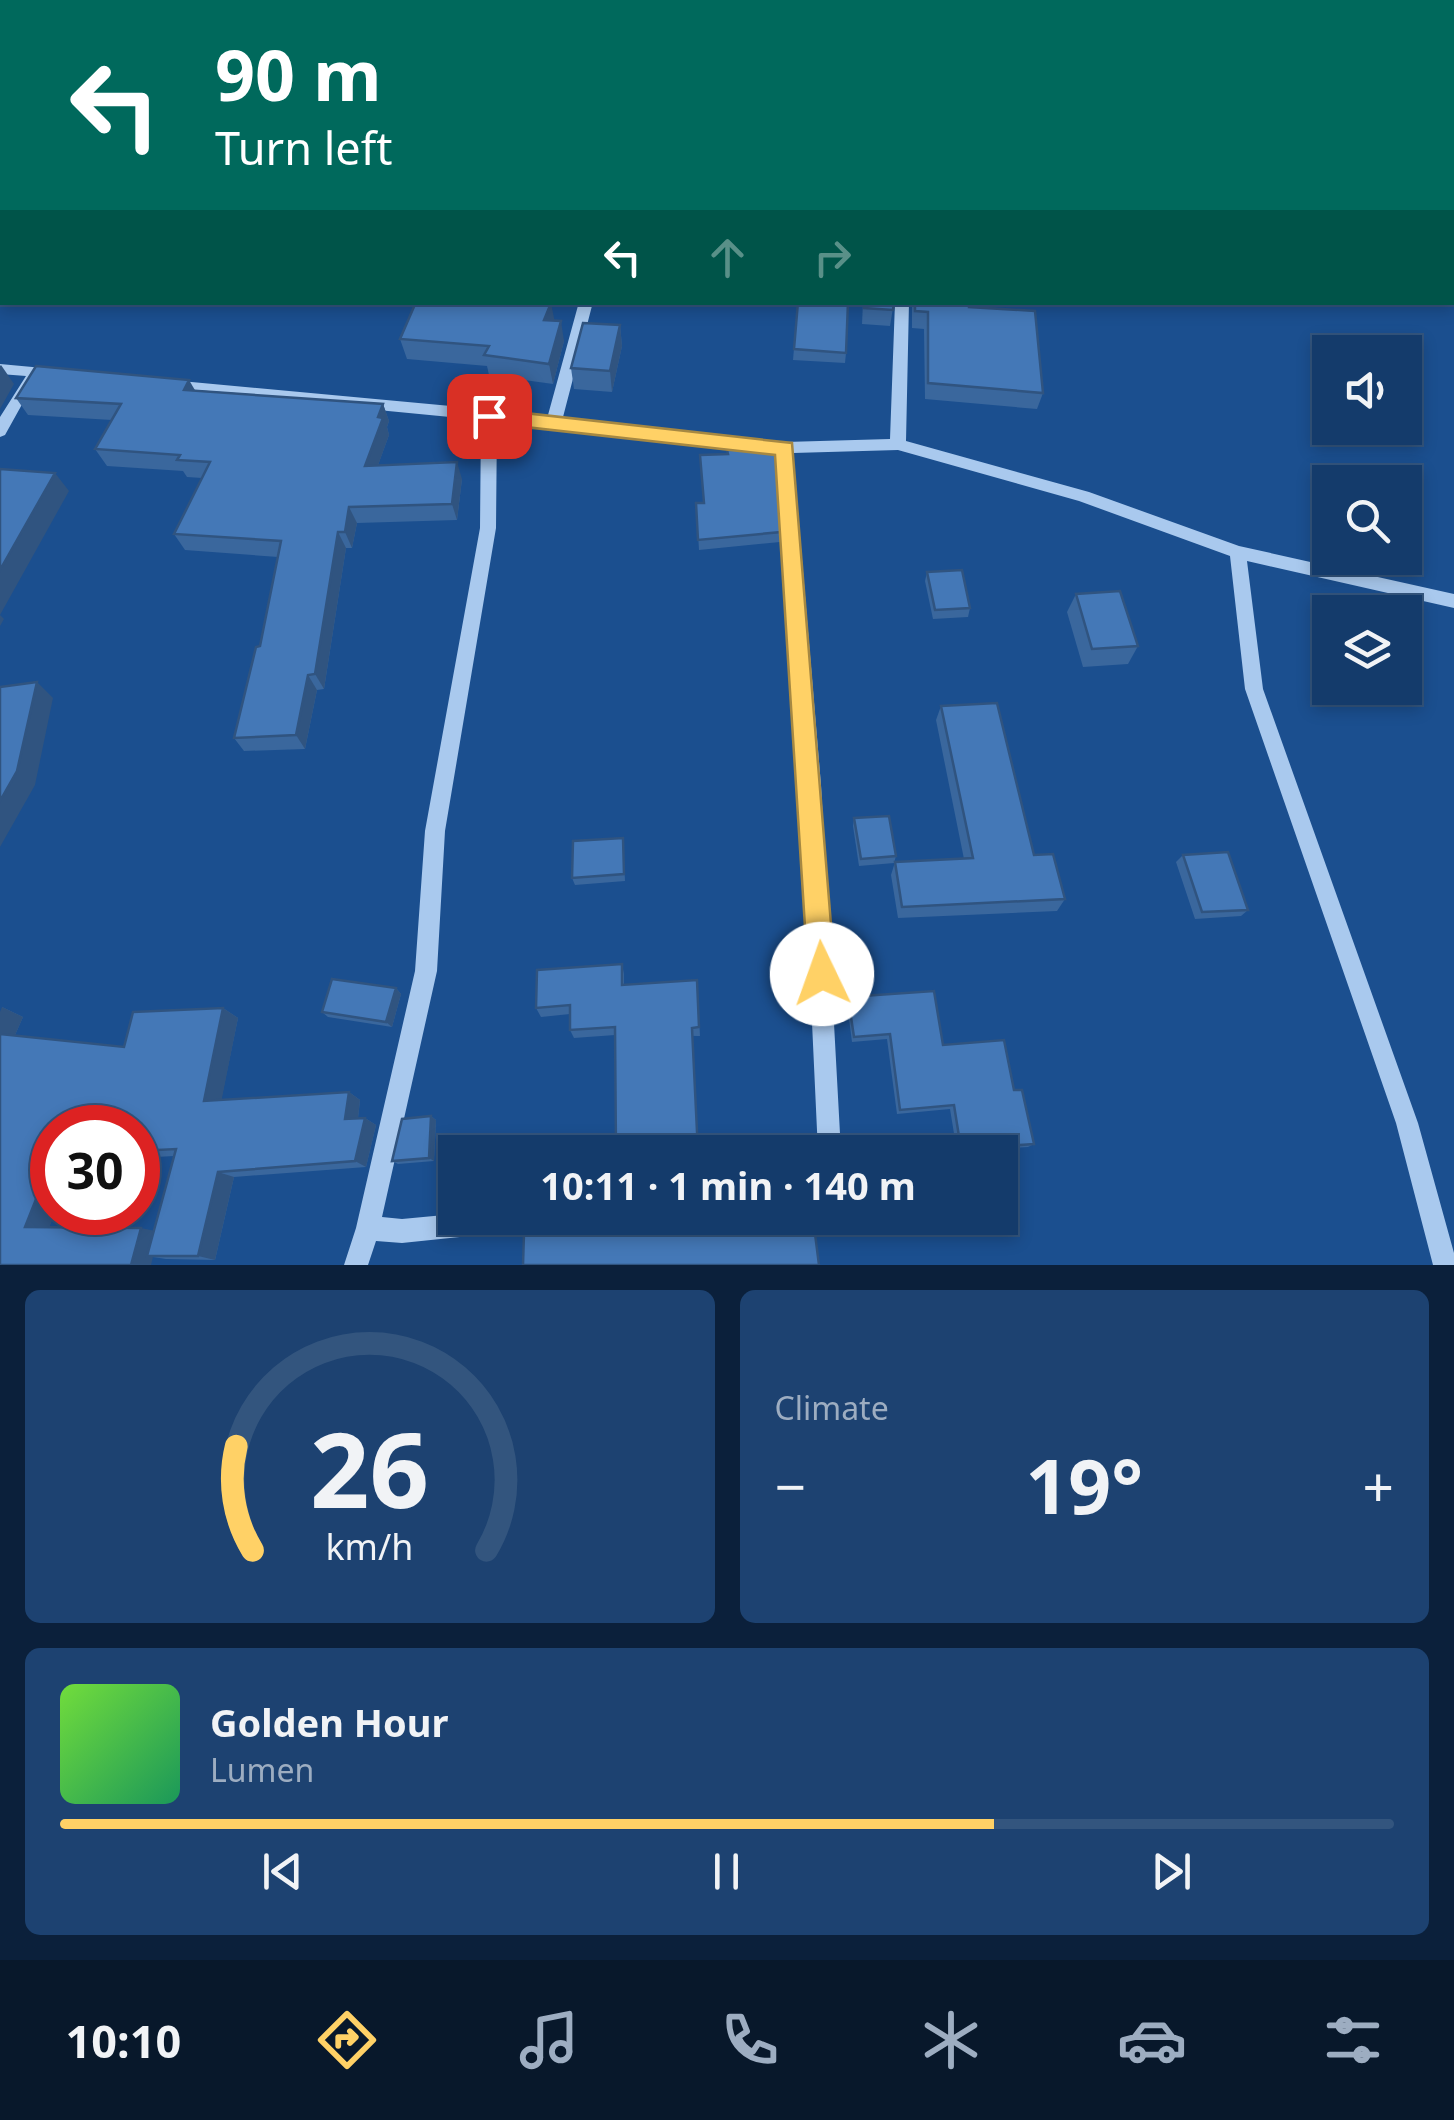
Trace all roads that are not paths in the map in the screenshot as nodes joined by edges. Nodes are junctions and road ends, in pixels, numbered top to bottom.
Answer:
1 (585, 305) edge
2 (902, 305) edge
3 (0, 369) edge
4 (33, 372) junction
5 (72, 376) edge
6 (152, 383) edge
7 (489, 416) junction
8 (554, 421) junction
9 (0, 432) edge
10 (898, 444) junction
11 (785, 448) junction
12 (1238, 552) junction
13 (1454, 601) edge
14 (828, 1135) edge
15 (438, 1227) edge
16 (368, 1228) junction
17 (356, 1265) edge
18 (1445, 1265) edge

1 - 8 street
2 - 10 street
3 - 4 street
4 - 5 street
4 - 9 street
6 - 7 street
7 - 8 street
7 - 16 street
8 - 11 street
10 - 11 street
10 - 12 street
11 - 14 street
12 - 13 street
12 - 18 street
15 - 16 street
16 - 17 street

